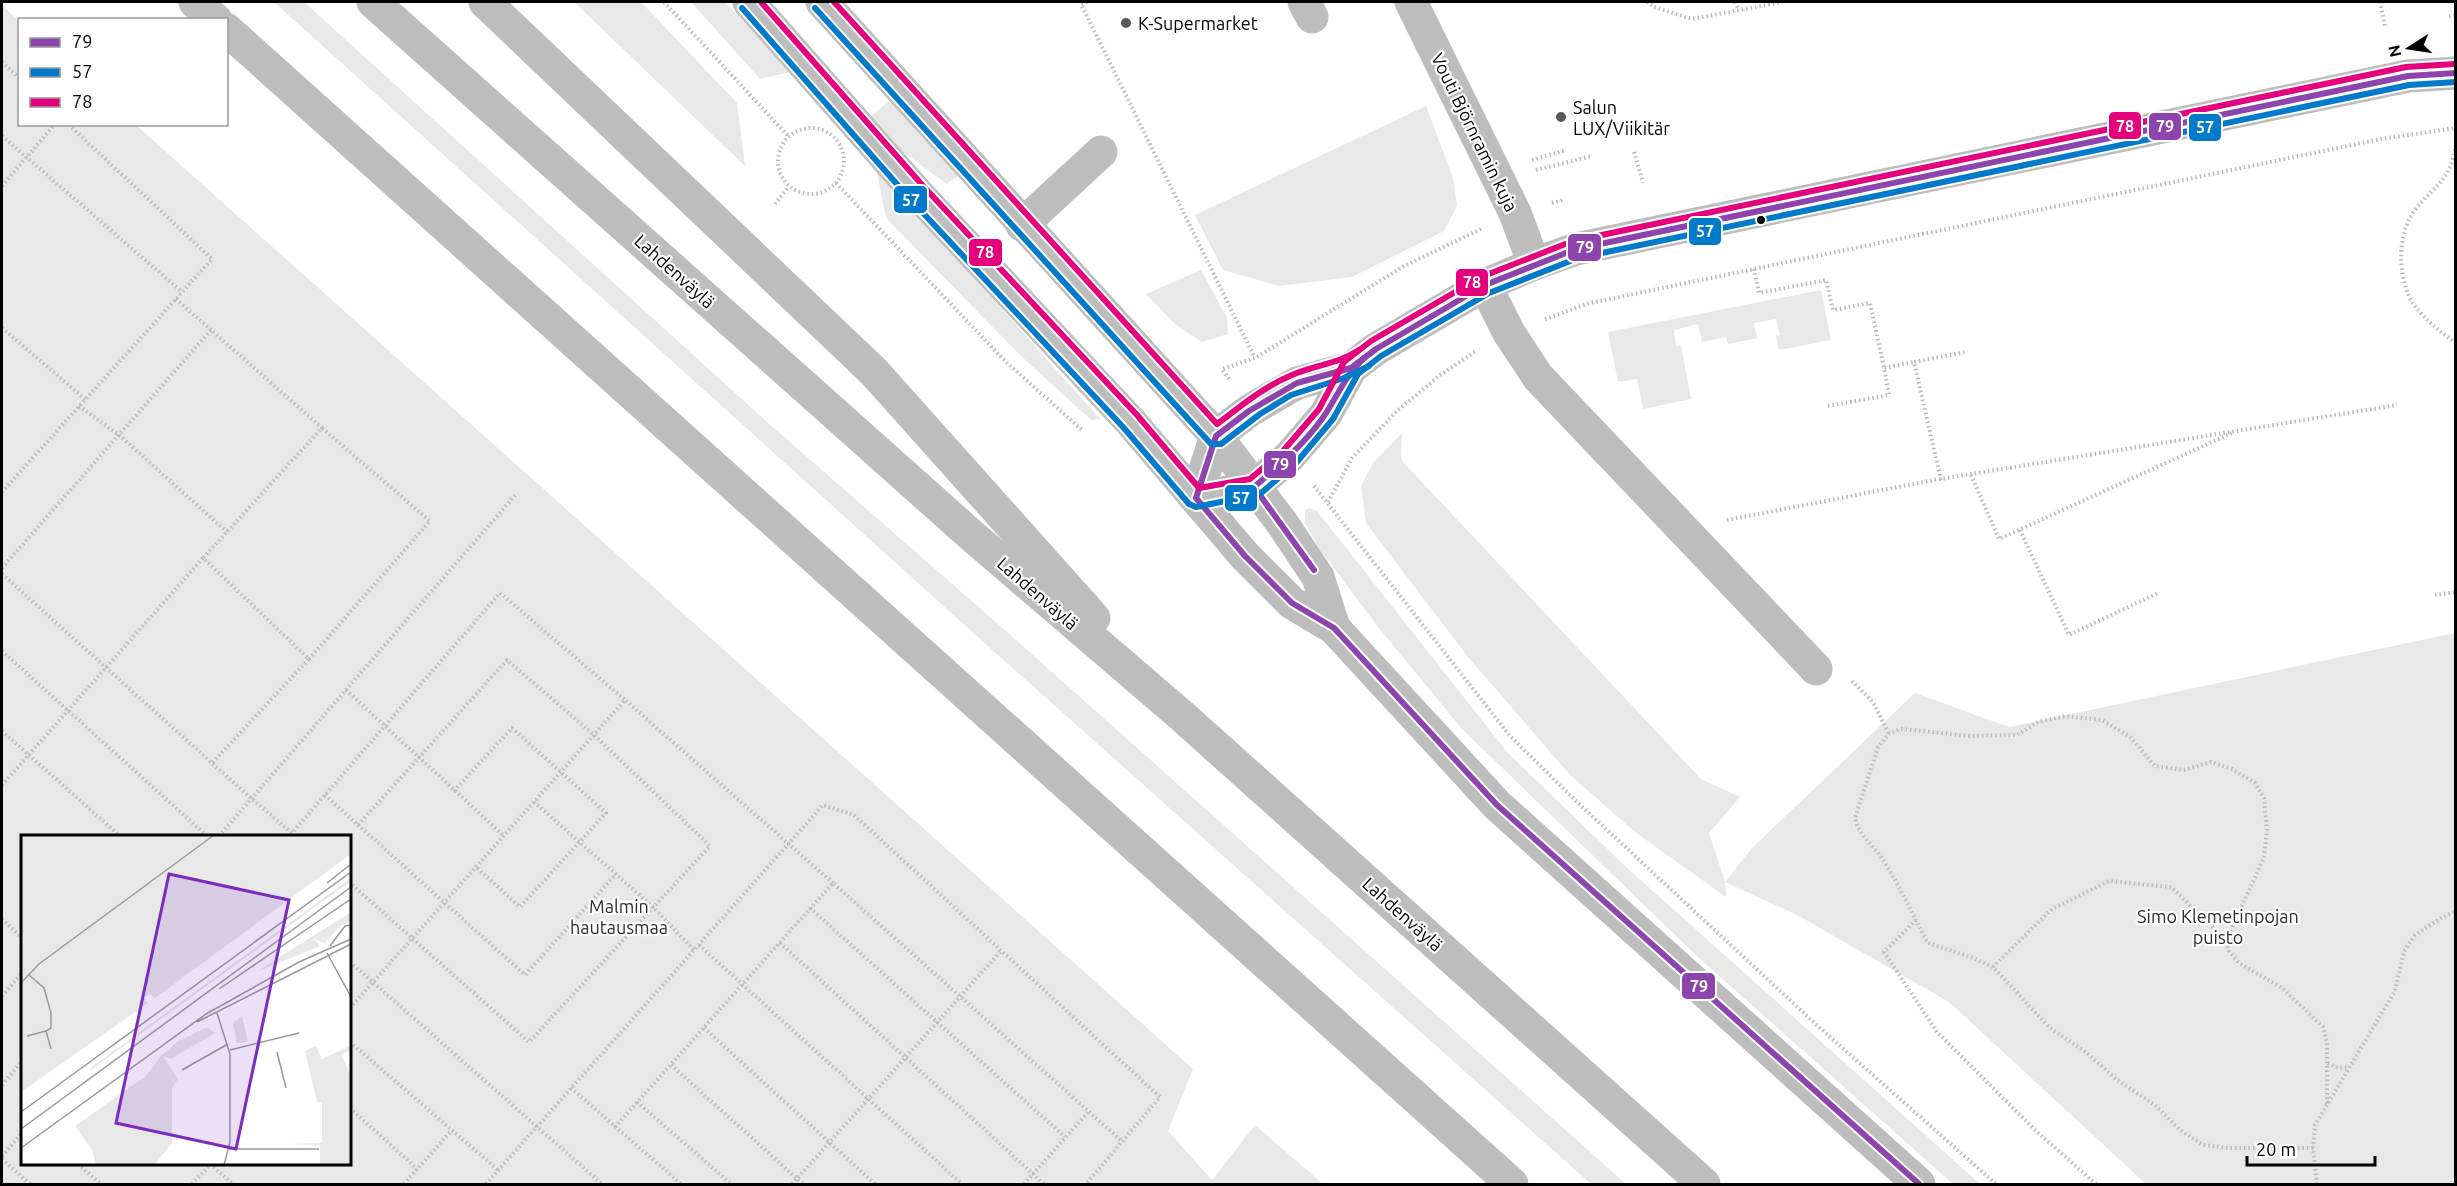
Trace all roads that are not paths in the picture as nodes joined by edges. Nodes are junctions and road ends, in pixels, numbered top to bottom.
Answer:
1 (195, 2) edge
2 (373, 2) edge
3 (484, 2) edge
4 (749, 2) edge
5 (822, 2) edge
6 (1411, 2) edge
7 (214, 18) edge
8 (228, 31) edge
9 (2456, 73) edge
10 (1101, 152) dead end
11 (1022, 225) junction
12 (1534, 264) junction
13 (1485, 285) junction
14 (1352, 368) junction
15 (1216, 436) junction
16 (1254, 487) junction
17 (1196, 498) junction
18 (1334, 628) junction
19 (1816, 669) dead end
20 (1182, 716) junction
21 (1512, 1185) edge
22 (1704, 1185) edge
23 (1919, 1185) edge

1 - 7 main road
2 - 20 main road, Lahdenväylä
3 - 20 main road
4 - 17 main road
5 - 11 main road
6 - 12 main road, Vouti Björnramin kuja
8 - 21 main road
9 - 12 main road
10 - 11 main road
11 - 15 main road
12 - 13 main road
13 - 14 main road
13 - 19 main road
14 - 15 main road
14 - 16 main road
15 - 16 main road
15 - 17 main road
16 - 17 main road
16 - 18 main road
17 - 18 main road
18 - 23 main road
20 - 22 main road, Lahdenväylä

